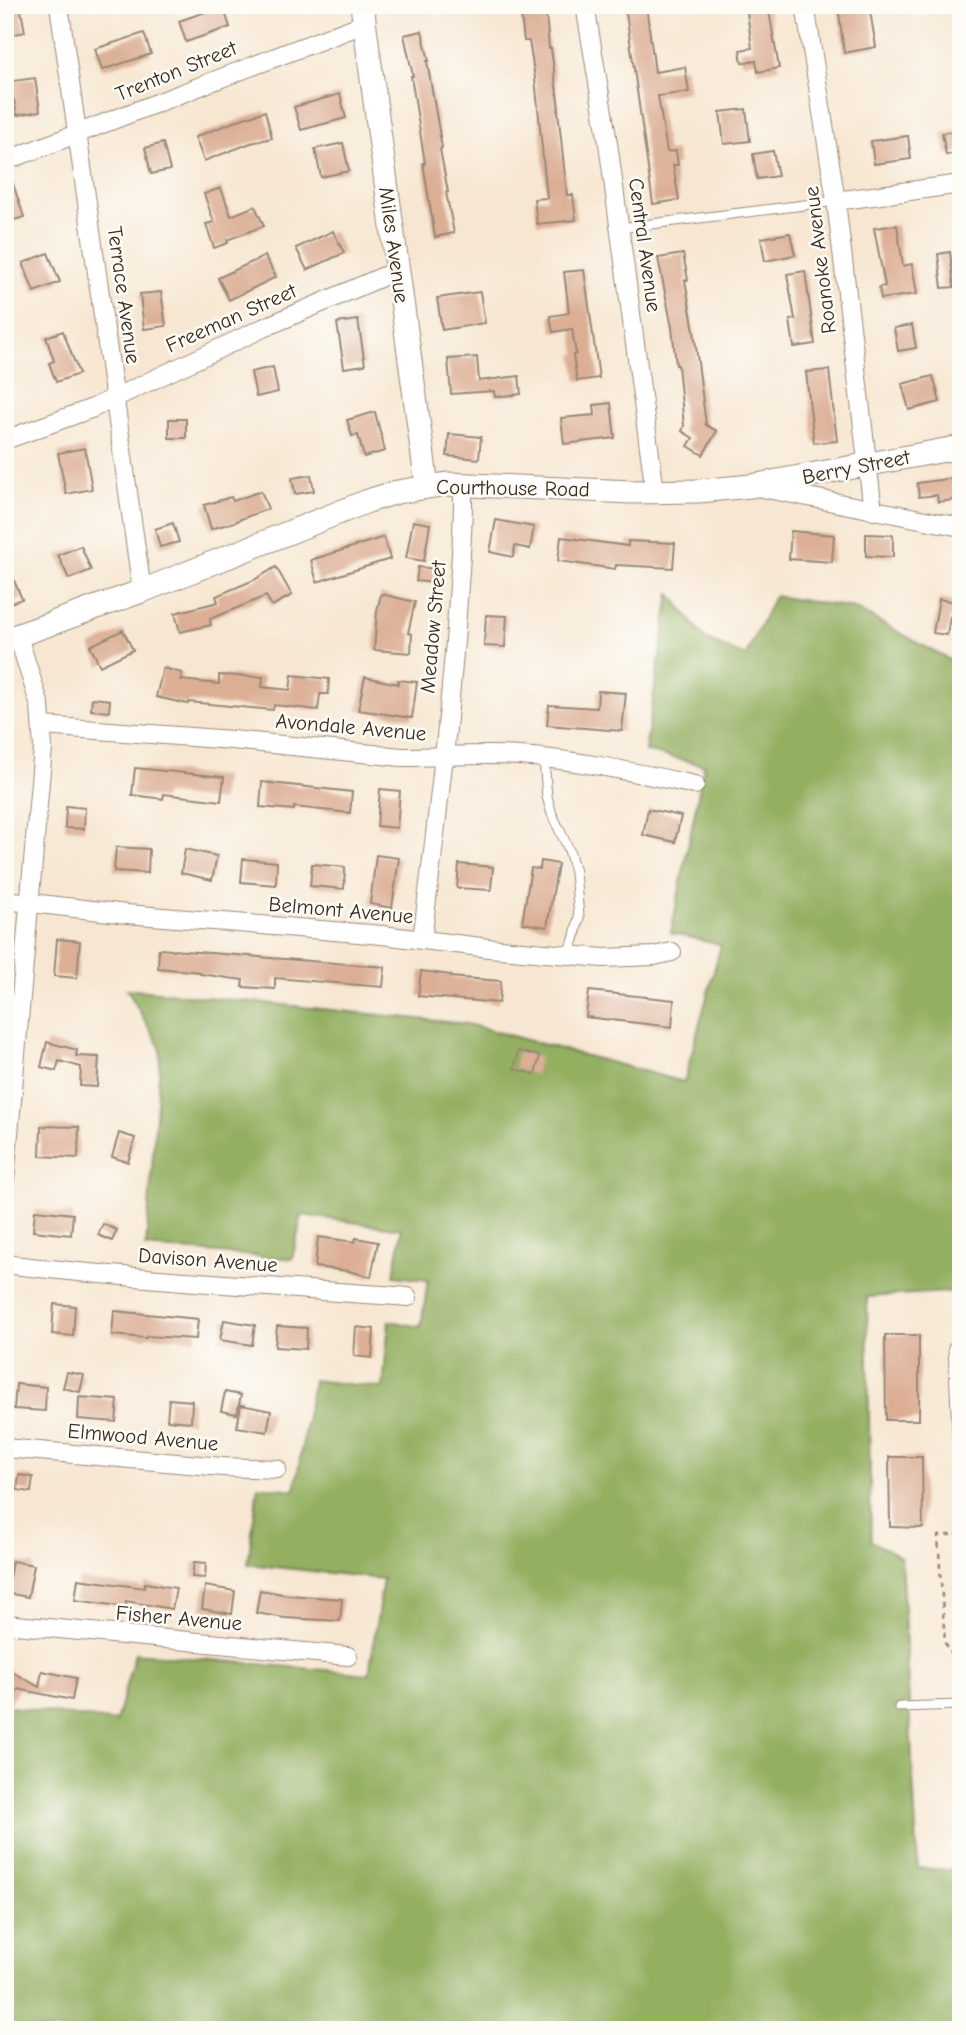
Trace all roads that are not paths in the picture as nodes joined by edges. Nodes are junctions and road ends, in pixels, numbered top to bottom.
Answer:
1 (59, 5) edge
2 (585, 5) edge
3 (805, 5) edge
4 (363, 15) edge
5 (78, 134) junction
6 (5, 161) edge
7 (961, 184) edge
8 (836, 201) junction
9 (620, 228) junction
10 (398, 270) junction
11 (115, 398) junction
12 (5, 440) edge
13 (961, 447) edge
14 (867, 464) junction
15 (463, 484) junction
16 (427, 486) junction
17 (751, 486) junction
18 (655, 492) junction
19 (873, 511) junction
20 (961, 527) edge
21 (142, 591) junction
22 (12, 638) edge
23 (43, 726) junction
24 (444, 755) junction
25 (544, 759) junction
26 (695, 785) dead end
27 (5, 900) edge
28 (30, 902) junction
29 (422, 940) junction
30 (672, 952) dead end
31 (567, 955) junction
32 (10, 1079) edge
33 (5, 1179) edge
34 (5, 1264) edge
35 (408, 1297) dead end
36 (953, 1347) dead end
37 (5, 1448) edge
38 (277, 1469) dead end
39 (961, 1514) edge
40 (5, 1624) edge
41 (348, 1656) dead end
42 (961, 1705) edge
43 (899, 1707) dead end

1 - 5 street, Terrace Avenue
2 - 9 street, Central Avenue
3 - 8 street, Roanoke Avenue
4 - 5 street, Trenton Street
4 - 10 street, Miles Avenue
5 - 6 street, Trenton Street
5 - 11 street, Terrace Avenue
7 - 8 street
8 - 9 lane
8 - 14 street, Roanoke Avenue
9 - 18 street, Central Avenue
10 - 11 street, Freeman Street
10 - 16 street, Miles Avenue
11 - 12 street, Freeman Street
11 - 21 street, Terrace Avenue
13 - 14 street, Berry Street
14 - 17 street, Berry Street
14 - 19 street, Roanoke Avenue
15 - 16 street, Courthouse Road
15 - 18 street, Courthouse Road
15 - 24 street, Meadow Street
16 - 21 street, Courthouse Road
17 - 18 street, Courthouse Road
17 - 19 street, Courthouse Road
19 - 20 street, Courthouse Road
21 - 22 street, Courthouse Road
22 - 23 street
23 - 24 street, Avondale Avenue
23 - 28 street
24 - 25 street, Avondale Avenue
24 - 29 street, Meadow Street
25 - 26 street, Avondale Avenue
25 - 31 lane
27 - 28 street, Belmont Avenue
28 - 29 street, Belmont Avenue
28 - 32 street
29 - 31 street, Belmont Avenue
30 - 31 street, Belmont Avenue
32 - 33 street
34 - 35 street, Davison Avenue
36 - 39 lane
37 - 38 street, Elmwood Avenue
40 - 41 street, Fisher Avenue
42 - 43 lane

